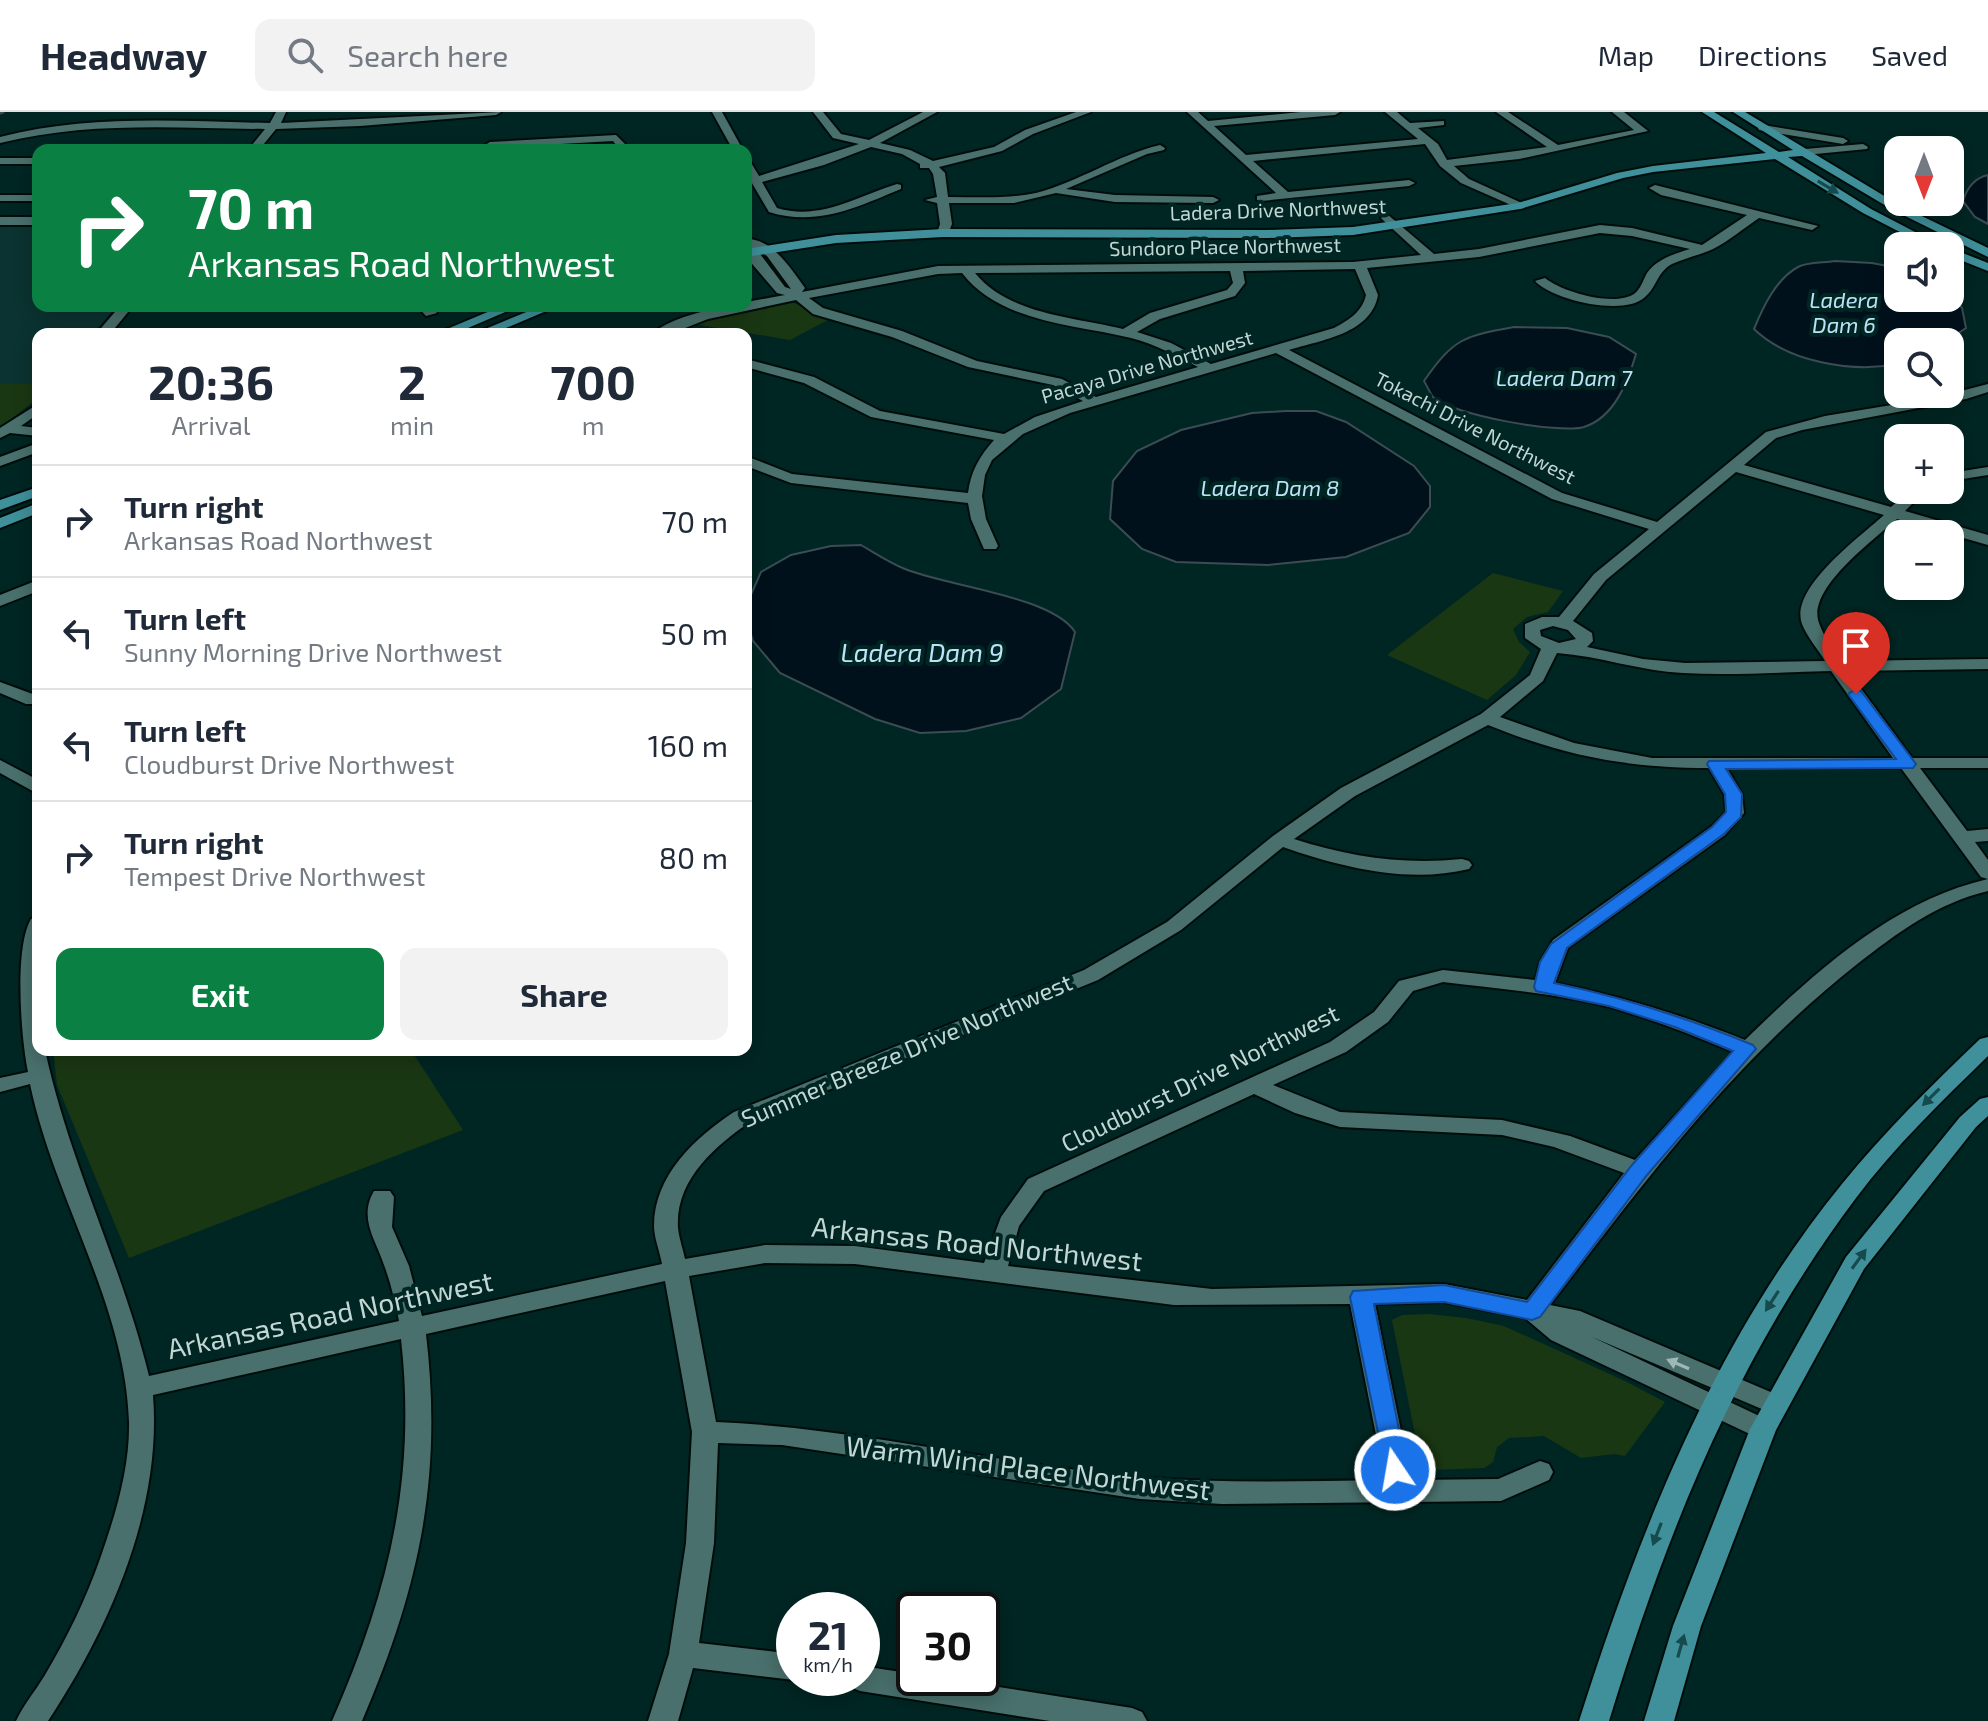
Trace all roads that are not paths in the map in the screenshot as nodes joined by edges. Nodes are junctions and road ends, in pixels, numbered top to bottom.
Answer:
1 (153, 112) edge
2 (281, 112) edge
3 (717, 112) edge
4 (818, 112) edge
5 (932, 112) edge
6 (1086, 112) edge
7 (1192, 112) edge
8 (1335, 112) edge
9 (1390, 112) edge
10 (1501, 112) edge
11 (1617, 112) edge
12 (1705, 112) edge
13 (1738, 112) edge
14 (501, 114) edge
15 (393, 116) edge
16 (1440, 123) dead end
17 (1205, 124) junction
18 (153, 126) junction
19 (274, 126) junction
20 (1409, 126) junction
21 (1763, 128) junction
22 (498, 132) dead end
23 (0, 140) edge
24 (1428, 141) junction
25 (1733, 142) dead end
26 (1845, 143) junction
27 (258, 144) edge
28 (491, 144) edge
29 (540, 144) edge
30 (621, 144) edge
31 (735, 144) edge
32 (866, 144) junction
33 (1792, 145) junction
34 (1761, 147) junction
35 (1863, 147) dead end
36 (1160, 148) dead end
37 (1556, 148) junction
38 (1805, 152) junction
39 (1774, 154) junction
40 (1245, 158) junction
41 (0, 161) edge
42 (32, 161) edge
43 (1444, 164) junction
44 (1683, 165) junction
45 (927, 166) junction
46 (1833, 169) junction
47 (1801, 171) junction
48 (752, 173) edge
49 (756, 180) junction
50 (1409, 183) dead end
51 (897, 187) dead end
52 (1655, 188) dead end
53 (1056, 190) junction
54 (1285, 195) junction
55 (0, 198) edge
56 (32, 198) edge
57 (1261, 198) dead end
58 (1501, 199) junction
59 (937, 200) junction
60 (1213, 200) dead end
61 (1520, 206) junction
62 (1756, 214) junction
63 (0, 221) edge
64 (32, 221) edge
65 (1385, 223) junction
66 (1812, 226) dead end
67 (941, 227) junction
68 (1908, 232) edge
69 (752, 246) edge
70 (752, 247) edge
71 (766, 249) junction
72 (1703, 249) junction
73 (752, 252) edge
74 (1988, 253) edge
75 (1964, 258) edge
76 (1432, 259) junction
77 (1417, 260) junction
78 (1358, 265) junction
79 (1988, 267) edge
80 (1236, 268) junction
81 (965, 269) junction
82 (1541, 281) dead end
83 (795, 295) junction
84 (752, 305) edge
85 (122, 312) edge
86 (498, 312) edge
87 (537, 312) edge
88 (721, 312) edge
89 (108, 328) edge
90 (457, 328) edge
91 (495, 328) edge
92 (673, 328) edge
93 (1125, 333) junction
94 (1280, 350) junction
95 (752, 365) edge
96 (1211, 369) junction
97 (1988, 388) edge
98 (1096, 402) junction
99 (32, 412) edge
100 (5, 431) edge
101 (32, 432) edge
102 (1005, 438) junction
103 (32, 449) edge
104 (0, 462) edge
105 (752, 463) edge
106 (1732, 466) junction
107 (1988, 471) edge
108 (1964, 475) edge
109 (32, 493) edge
110 (974, 498) junction
111 (1903, 504) edge
112 (0, 505) edge
113 (32, 510) edge
114 (1894, 512) junction
115 (0, 523) edge
116 (1659, 527) junction
117 (1988, 540) edge
118 (990, 546) dead end
119 (32, 588) edge
120 (0, 601) edge
121 (1564, 622) junction
122 (1569, 646) junction
123 (1988, 654) edge
124 (1833, 663) junction
125 (1988, 664) edge
126 (0, 687) edge
127 (32, 700) dead end
128 (1487, 718) junction
129 (1988, 763) edge
130 (1715, 764) junction
131 (1908, 764) junction
132 (0, 765) edge
133 (32, 784) edge
134 (1988, 835) edge
135 (1960, 837) junction
136 (1280, 840) junction
137 (1462, 865) dead end
138 (1988, 873) edge
139 (1988, 885) edge
140 (32, 944) edge
141 (1543, 987) junction
142 (1988, 1044) edge
143 (1746, 1049) junction
144 (24, 1078) junction
145 (0, 1085) edge
146 (1256, 1086) junction
147 (1988, 1104) edge
148 (1639, 1170) junction
149 (382, 1197) dead end
150 (673, 1270) junction
151 (994, 1274) junction
152 (1361, 1297) junction
153 (1532, 1311) junction
154 (412, 1328) junction
155 (140, 1388) junction
156 (1717, 1394) junction
157 (1776, 1405) junction
158 (1763, 1429) junction
159 (705, 1432) junction
160 (1540, 1472) dead end
161 (1400, 1491) junction
162 (683, 1654) junction
163 (776, 1665) edge
164 (880, 1681) edge
165 (31, 1721) edge
166 (347, 1721) edge
167 (663, 1721) edge
168 (1132, 1721) edge
169 (1594, 1721) edge
170 (1659, 1721) edge

1 - 18 street
2 - 19 street
3 - 31 street
4 - 32 street
5 - 32 street
6 - 45 street
7 - 17 street
8 - 17 street
9 - 20 street
10 - 37 street
11 - 37 street
12 - 25 main road
12 - 34 main road
13 - 21 main road
14 - 15 street
15 - 19 street
16 - 20 street
17 - 40 street
18 - 19 street
18 - 23 street
19 - 27 street
20 - 24 street
21 - 26 street
21 - 33 main road
22 - 28 street
24 - 40 street
24 - 43 street
26 - 33 street
26 - 35 street
26 - 38 street
26 - 46 street
29 - 30 street
32 - 45 street
32 - 49 street
33 - 34 main road, Ladera Drive Northwest
33 - 38 main road
34 - 39 main road
34 - 58 main road, Ladera Drive Northwest
36 - 53 street
37 - 43 street
38 - 39 main road, Ladera Drive Northwest
38 - 46 main road
39 - 44 main road, Ladera Drive Northwest
39 - 47 main road
40 - 54 street
41 - 42 street
43 - 58 street
44 - 47 main road
44 - 61 main road, Ladera Drive Northwest
45 - 59 street
46 - 74 main road
47 -> 68 main road
48 - 49 street
49 - 51 street
50 - 54 street
52 - 62 street
53 - 59 street
53 - 60 street
54 - 57 street
55 - 56 street
58 - 61 street
58 - 65 main road, Ladera Drive Northwest
59 - 67 street
61 - 65 main road, Ladera Drive Northwest
62 - 66 street
62 - 72 street
63 - 64 street
65 - 67 main road, Ladera Drive Northwest
65 - 76 street
65 - 77 street
67 - 69 main road, Ladera Drive Northwest
67 - 71 main road, Ladera Drive Northwest
70 - 71 street
71 - 83 street
72 - 76 street, Sundoro Place Northwest
72 - 82 street
73 - 83 street
75 - 79 main road
76 - 77 street, Sundoro Place Northwest
77 - 78 street, Sundoro Place Northwest
78 - 80 street, Sundoro Place Northwest
78 - 94 street, Pacaya Drive Northwest
80 - 81 street, Sundoro Place Northwest
80 - 93 street
81 - 83 street, Sundoro Place Northwest
81 - 93 street
83 - 84 street, Sundoro Place Northwest
83 - 98 street
85 - 89 street
86 - 90 main road
87 - 91 main road
88 - 92 street, Sundoro Place Northwest
93 - 96 street
94 - 96 street, Pacaya Drive Northwest
94 - 116 street, Tokachi Drive Northwest
95 - 102 street
96 - 98 street, Pacaya Drive Northwest
97 - 106 street
98 - 102 street, Pacaya Drive Northwest
99 - 100 street
100 - 101 street
102 - 110 street, Pacaya Drive Northwest
103 - 104 street
105 - 110 street
106 - 114 street
106 - 116 street
107 - 108 street
109 - 112 main road
110 - 118 street
111 - 114 street
113 - 115 main road
114 - 117 street
114 - 124 street
116 - 121 street
119 - 120 street
121 - 122 street
121 - 122 street
122 - 124 street
122 - 128 street, Summer Breeze Drive Northwest
123 - 124 street
124 - 125 street
124 - 131 street
126 - 127 street
128 - 130 street
128 - 136 street, Summer Breeze Drive Northwest
129 - 131 street
130 - 131 street
130 - 141 street
131 - 135 street
132 - 133 street
134 - 135 street
135 - 138 street
136 - 137 street
136 - 150 street, Summer Breeze Drive Northwest
139 - 143 street
140 - 144 street
141 - 143 street, Cloudburst Drive Northwest
141 - 146 street, Cloudburst Drive Northwest
142 -> 156 main road
143 - 148 street
144 - 145 street
144 - 155 street
146 - 148 street
146 - 151 street, Cloudburst Drive Northwest
157 -> 147 main road
148 - 153 street
149 - 154 street
150 - 151 street, Arkansas Road Northwest
150 - 154 street, Arkansas Road Northwest
150 - 159 street, Summer Breeze Drive Northwest
151 - 152 street, Arkansas Road Northwest
152 - 153 street, Arkansas Road Northwest
152 - 161 street
153 - 156 street, Arkansas Road Northwest
154 - 155 street, Arkansas Road Northwest
154 - 166 street
155 - 165 street
156 - 157 street, Arkansas Road Northwest
156 - 158 street, Arkansas Road Northwest
156 -> 169 main road
157 - 158 main road
170 -> 158 main road
159 - 161 street, Warm Wind Place Northwest
159 - 162 street, Summer Breeze Drive Northwest
160 - 161 street, Warm Wind Place Northwest
162 - 163 street
162 - 167 street, Summer Breeze Drive Northwest
164 - 168 street

